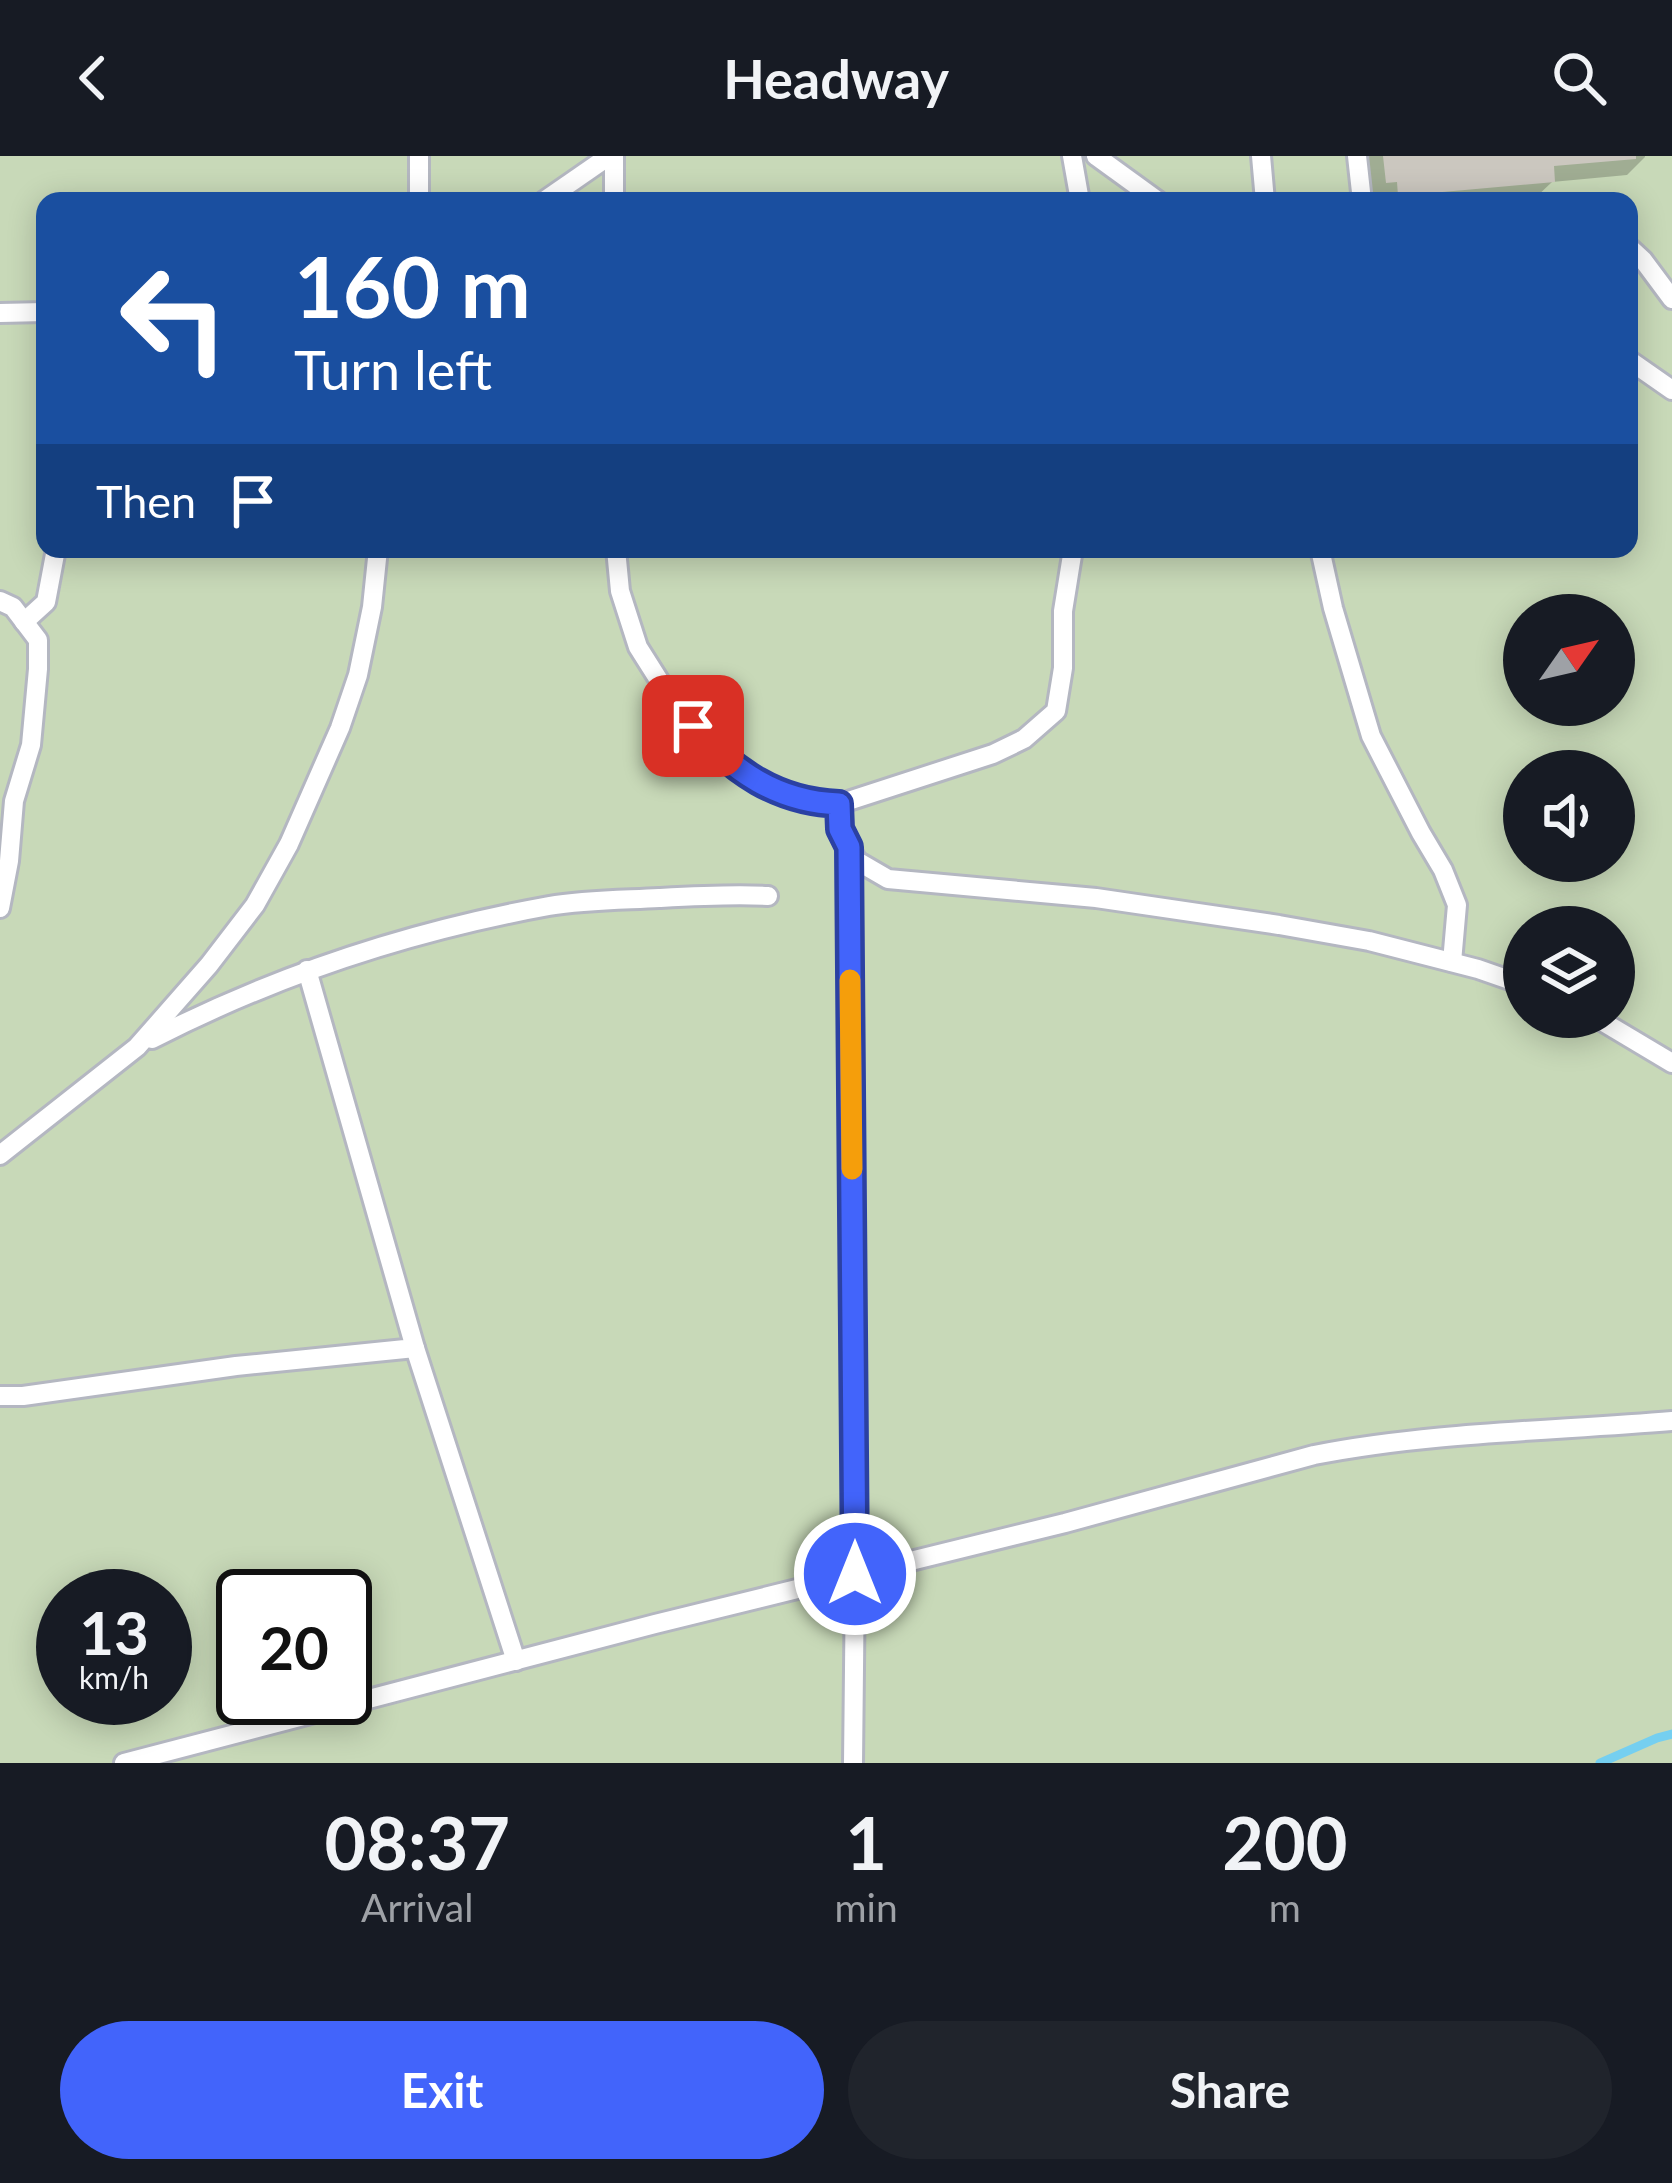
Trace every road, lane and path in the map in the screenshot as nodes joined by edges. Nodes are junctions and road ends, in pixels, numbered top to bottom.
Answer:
1 (419, 156) edge
2 (611, 156) edge
3 (1072, 156) edge
4 (1096, 156) edge
5 (1261, 156) edge
6 (1358, 156) edge
7 (419, 192) edge
8 (557, 192) edge
9 (613, 192) edge
10 (1078, 192) edge
11 (1146, 192) edge
12 (1264, 192) edge
13 (1361, 192) edge
14 (1638, 255) edge
15 (1672, 299) edge
16 (36, 312) edge
17 (0, 313) edge
18 (1638, 366) edge
19 (1672, 390) edge
20 (54, 558) edge
21 (377, 558) edge
22 (617, 558) edge
23 (1072, 558) edge
24 (1322, 558) edge
25 (0, 601) edge
26 (24, 622) junction
27 (839, 804) junction
28 (849, 847) junction
29 (768, 896) dead end
30 (0, 908) edge
31 (1452, 962) junction
32 (308, 970) junction
33 (1503, 978) edge
34 (1630, 1038) edge
35 (137, 1047) junction
36 (1672, 1063) edge
37 (0, 1155) edge
38 (415, 1348) junction
39 (0, 1396) edge
40 (1672, 1421) edge
41 (855, 1574) junction
42 (516, 1660) junction
43 (124, 1763) edge
44 (853, 1763) edge

1 - 7 lane
2 - 8 lane
2 - 9 lane
3 - 10 lane
4 - 11 lane
5 - 12 lane
6 - 13 lane
14 - 15 lane
16 - 17 lane
18 - 19 lane
20 - 26 lane
21 - 35 lane
22 - 27 lane
23 - 27 lane
24 - 31 lane
25 - 26 lane
26 - 30 lane
27 - 28 lane
28 - 31 lane
28 - 41 lane
29 - 32 lane
31 - 33 lane
32 - 35 lane
32 - 38 lane
34 - 36 lane
35 - 37 lane
38 - 39 lane
38 - 42 lane
40 - 41 lane
41 - 42 lane
41 - 44 lane
42 - 43 lane

